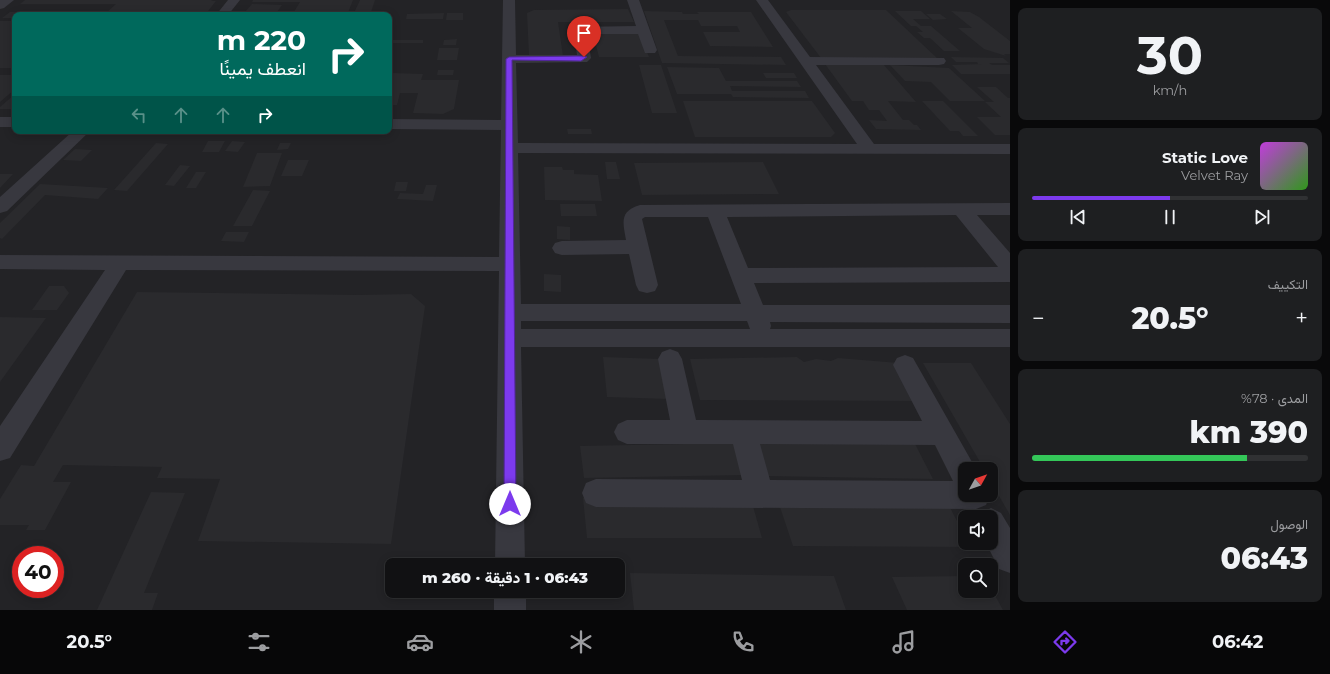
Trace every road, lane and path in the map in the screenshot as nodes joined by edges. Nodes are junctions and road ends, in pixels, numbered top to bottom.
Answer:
1 (8, 0) edge
2 (234, 0) edge
3 (509, 0) edge
4 (633, 0) edge
5 (762, 0) edge
6 (0, 5) edge
7 (224, 12) edge
8 (643, 30) junction
9 (650, 50) dead end
10 (509, 59) junction
11 (806, 61) junction
12 (940, 62) dead end
13 (0, 122) edge
14 (12, 122) edge
15 (392, 124) edge
16 (509, 125) junction
17 (79, 134) edge
18 (508, 148) junction
19 (869, 149) junction
20 (1010, 149) edge
21 (0, 207) edge
22 (1010, 209) edge
23 (715, 210) junction
24 (962, 210) junction
25 (638, 247) junction
26 (562, 248) dead end
27 (0, 262) edge
28 (120, 263) junction
29 (508, 264) junction
30 (1010, 267) edge
31 (1010, 274) edge
32 (740, 276) junction
33 (647, 285) dead end
34 (509, 312) junction
35 (755, 313) junction
36 (1010, 314) edge
37 (509, 338) junction
38 (764, 338) junction
39 (1010, 338) edge
40 (670, 359) dead end
41 (906, 365) dead end
42 (627, 432) dead end
43 (686, 433) junction
44 (743, 433) junction
45 (942, 433) junction
46 (0, 449) edge
47 (958, 462) edge
48 (596, 493) dead end
49 (760, 494) junction
50 (958, 495) edge
51 (998, 536) edge
52 (510, 558) edge
53 (1010, 558) edge
54 (510, 598) edge
55 (510, 610) edge

1 - 6 street
2 - 7 street
3 - 10 street
4 - 8 street
5 - 11 street
8 - 9 street
8 - 10 street
10 - 16 street
11 - 12 street
11 - 19 street
13 - 14 street
15 - 16 street
16 - 18 street
17 - 21 street
18 - 19 street
18 - 29 street
19 - 20 street
22 - 24 street
23 - 24 street
23 - 25 street
23 - 32 street
24 - 30 street
25 - 26 street
25 - 33 street
27 - 28 street
28 - 29 street
28 - 46 street
29 - 34 street
31 - 32 street
32 - 35 street
34 - 35 street
34 - 37 street
35 - 36 street
35 - 38 street
37 - 38 street
37 - 52 street
38 - 39 street
40 - 43 street
41 - 45 street
42 - 43 street
43 - 44 street
44 - 45 street
44 - 49 street
45 - 47 street
48 - 49 street
49 - 50 street
51 - 53 street
54 - 55 street

